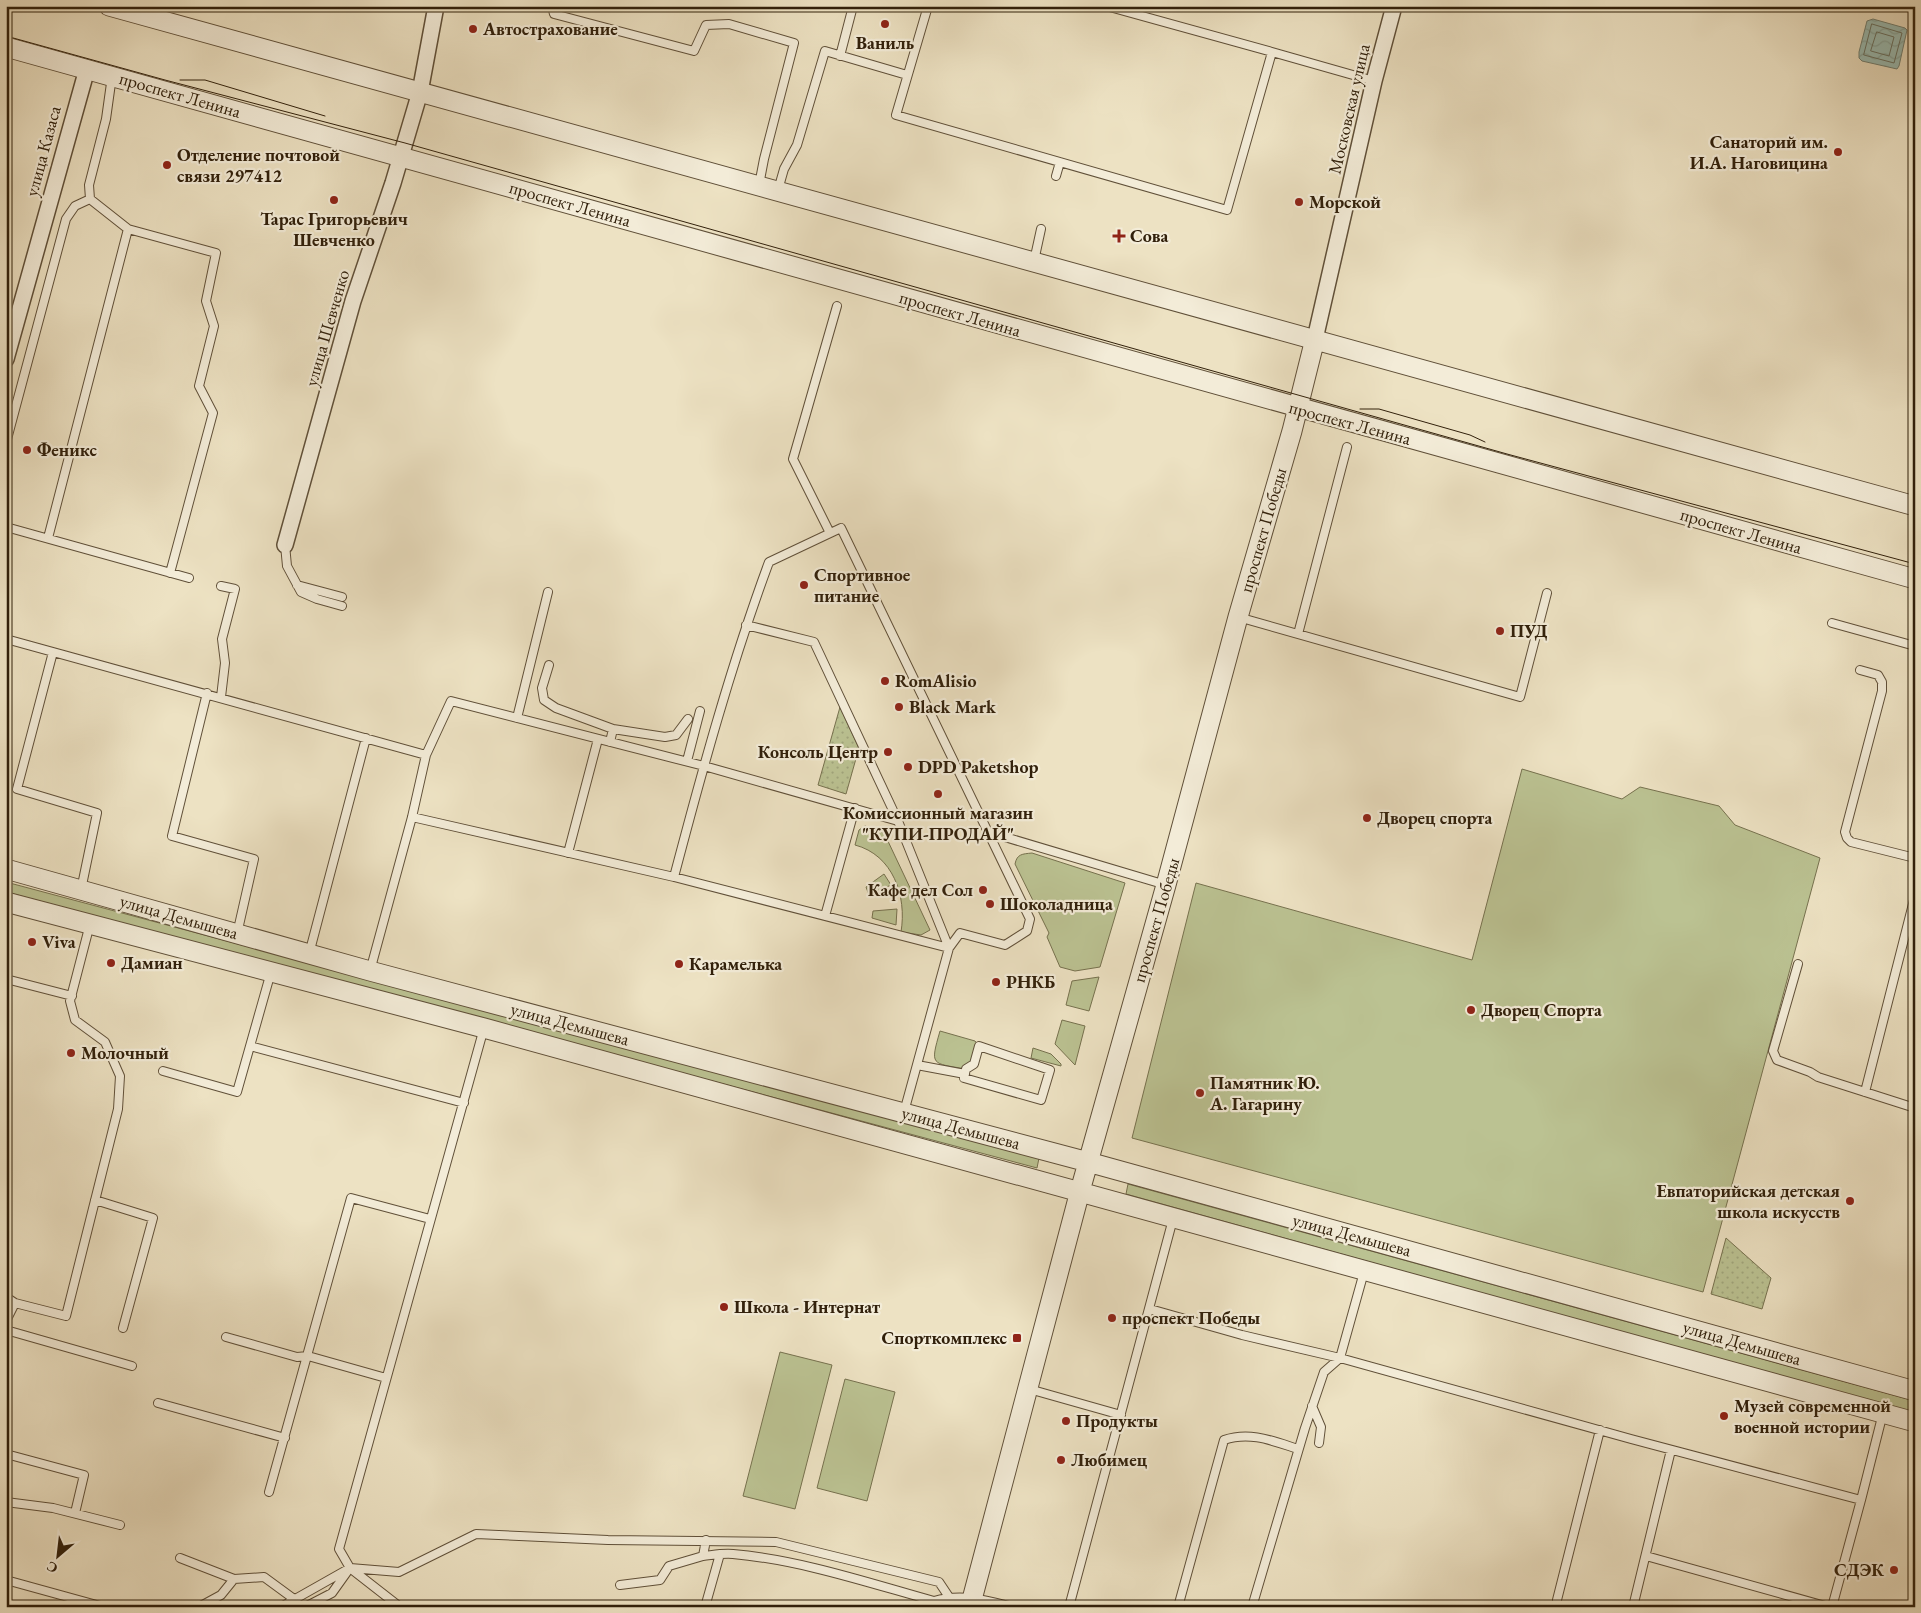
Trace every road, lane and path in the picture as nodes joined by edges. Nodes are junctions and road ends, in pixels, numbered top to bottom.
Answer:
1 (109, 6) edge
2 (436, 6) edge
3 (552, 6) edge
4 (853, 6) edge
5 (928, 6) edge
6 (1106, 6) edge
7 (1394, 6) edge
8 (6, 47) edge
9 (1272, 52) junction
10 (840, 56) junction
11 (87, 69) junction
12 (907, 75) junction
13 (112, 76) junction
14 (1374, 81) junction
15 (420, 92) junction
16 (401, 157) junction
17 (1060, 162) junction
18 (1056, 176) dead end
19 (759, 185) junction
20 (778, 191) junction
21 (90, 198) junction
22 (128, 229) junction
23 (1041, 229) dead end
24 (1034, 261) junction
25 (837, 306) dead end
26 (1315, 338) junction
27 (6, 359) edge
28 (1298, 408) junction
29 (6, 443) edge
30 (1347, 447) dead end
31 (1915, 506) edge
32 (6, 527) edge
33 (830, 533) junction
34 (48, 538) junction
35 (285, 545) joint
36 (170, 573) junction
37 (189, 578) dead end
38 (1915, 579) edge
39 (298, 585) junction
40 (222, 586) dead end
41 (548, 592) dead end
42 (1547, 594) dead end
43 (342, 597) dead end
44 (342, 606) dead end
45 (1238, 617) junction
46 (1832, 623) dead end
47 (746, 625) junction
48 (1298, 634) junction
49 (6, 639) edge
50 (1915, 646) edge
51 (53, 652) junction
52 (549, 666) dead end
53 (1860, 670) dead end
54 (207, 693) junction
55 (220, 697) junction
56 (700, 711) dead end
57 (516, 718) junction
58 (688, 719) dead end
59 (613, 728) junction
60 (366, 738) junction
61 (598, 739) junction
62 (610, 742) junction
63 (426, 755) junction
64 (687, 761) junction
65 (704, 766) junction
66 (854, 808) junction
67 (412, 817) junction
68 (898, 821) junction
69 (988, 832) junction
70 (568, 853) junction
71 (1915, 858) edge
72 (6, 869) edge
73 (674, 878) junction
74 (1166, 885) junction
75 (81, 890) junction
76 (1915, 896) edge
77 (6, 902) edge
78 (825, 916) junction
79 (90, 924) junction
80 (237, 934) junction
81 (949, 948) junction
82 (309, 954) junction
83 (1798, 964) dead end
84 (370, 971) junction
85 (270, 972) junction
86 (6, 979) edge
87 (72, 996) junction
88 (484, 1028) junction
89 (250, 1046) junction
90 (917, 1066) junction
91 (164, 1071) dead end
92 (965, 1074) junction
93 (1865, 1092) junction
94 (464, 1103) junction
95 (1915, 1108) edge
96 (904, 1112) junction
97 (1088, 1162) junction
98 (1080, 1191) junction
99 (95, 1200) junction
100 (1174, 1217) junction
101 (430, 1219) junction
102 (1364, 1270) junction
103 (6, 1297) edge
104 (15, 1303) junction
105 (1150, 1309) junction
106 (6, 1321) edge
107 (123, 1328) dead end
108 (6, 1330) edge
109 (226, 1337) dead end
110 (308, 1356) junction
111 (1340, 1358) junction
112 (132, 1366) dead end
113 (386, 1378) junction
114 (1027, 1389) junction
115 (1915, 1391) edge
116 (158, 1403) dead end
117 (1312, 1406) junction
118 (1883, 1413) junction
119 (1121, 1415) junction
120 (1915, 1422) edge
121 (1600, 1430) junction
122 (285, 1438) junction
123 (1319, 1443) dead end
124 (1298, 1449) junction
125 (1671, 1450) junction
126 (6, 1454) edge
127 (269, 1492) dead end
128 (1861, 1500) junction
129 (6, 1502) edge
130 (74, 1514) junction
131 (120, 1525) dead end
132 (706, 1540) junction
133 (720, 1554) junction
134 (703, 1556) junction
135 (1646, 1556) junction
136 (180, 1558) dead end
137 (350, 1568) junction
138 (234, 1579) junction
139 (6, 1580) edge
140 (620, 1585) dead end
141 (949, 1596) junction
142 (294, 1599) junction
143 (971, 1602) edge
144 (104, 1607) edge
145 (199, 1607) edge
146 (281, 1607) edge
147 (306, 1607) edge
148 (400, 1607) edge
149 (704, 1607) edge
150 (1013, 1607) edge
151 (1069, 1607) edge
152 (1178, 1607) edge
153 (1252, 1607) edge
154 (1558, 1607) edge
155 (1633, 1607) edge
156 (1830, 1607) edge

1 - 15 street
2 - 15 street, улица Шевченко
3 - 19 lane
4 - 10 lane
5 - 12 lane
6 - 9 lane
7 - 14 street, Московская улица
8 - 11 street, проспект Ленина
9 - 14 lane
9 - 17 lane
10 - 12 lane
10 - 20 lane
11 - 13 street, проспект Ленина
11 - 27 street, улица Казаса
12 - 17 lane
13 - 16 street, проспект Ленина
13 - 21 lane
14 - 26 street, Московская улица
15 - 16 street, улица Шевченко
15 - 19 street
16 - 28 street, проспект Ленина
16 - 35 street, улица Шевченко
17 - 18 lane
19 - 20 street
20 - 24 street
21 - 22 lane
21 - 29 lane
22 - 34 lane
22 - 36 lane
23 - 24 lane
24 - 26 street
25 - 33 lane
26 - 28 street, проспект Победы
26 - 31 street
28 - 38 street, проспект Ленина
28 - 45 street, проспект Победы
30 - 48 lane
32 - 34 lane
33 - 47 lane
33 - 69 lane
34 - 36 lane
35 - 39 lane
36 - 37 lane
39 - 43 lane
39 - 44 lane
40 - 55 lane
41 - 57 lane
42 - 48 lane
45 - 48 lane
45 - 74 street, проспект Победы
46 - 50 lane
47 - 65 lane
47 - 68 lane
49 - 51 lane
51 - 54 lane
51 - 75 lane
52 - 59 lane
53 - 71 lane
54 - 55 lane
54 - 80 lane
55 - 60 lane
56 - 64 lane
57 - 61 lane
57 - 63 lane
58 - 59 lane
59 - 62 lane
60 - 63 lane
60 - 82 lane
61 - 62 lane
61 - 70 lane
62 - 64 lane
63 - 67 lane
64 - 65 lane
65 - 66 lane
65 - 73 lane
66 - 68 lane
66 - 78 lane
67 - 70 lane
67 - 84 lane
68 - 81 lane
69 - 74 lane
69 - 81 lane
70 - 73 lane
72 - 75 street, улица Демышева
73 - 78 lane
74 - 97 street, проспект Победы
75 - 80 street, улица Демышева
76 - 93 lane
77 - 79 street, улица Демышева
78 - 81 lane
79 - 85 street, улица Демышева
79 - 87 lane
80 - 82 street, улица Демышева
81 - 90 lane
82 - 84 street, улица Демышева
83 - 93 lane
84 - 96 street, улица Демышева
85 - 88 street, улица Демышева
85 - 89 lane
86 - 87 lane
87 - 99 lane
88 - 94 lane
88 - 98 street, улица Демышева
89 - 91 lane
89 - 94 lane
90 - 92 lane
90 - 96 lane
92 - 92 lane
93 - 95 lane
94 - 101 lane
96 - 97 street, улица Демышева
97 - 98 street, проспект Победы
97 - 115 street, улица Демышева
98 - 100 street, улица Демышева
98 - 114 street, проспект Победы
99 - 104 lane
99 - 107 lane
100 - 102 street, улица Демышева
100 - 105 lane
101 - 110 lane
101 - 113 lane
102 - 111 lane
102 - 118 street, улица Демышева
103 - 104 lane
104 - 106 lane
105 - 111 lane
105 - 119 lane
108 - 112 lane
109 - 110 lane
110 - 113 lane
110 - 122 lane
111 - 117 lane
111 - 121 lane
113 - 137 lane
114 - 119 lane
114 - 143 street, проспект Победы
116 - 122 lane
117 - 123 lane
117 - 124 lane
118 - 120 street, улица Демышева
118 - 128 lane
119 - 151 lane
121 - 125 lane
121 - 154 lane
122 - 127 lane
124 - 152 lane
124 - 153 lane
125 - 128 lane
125 - 135 lane
126 - 130 lane
128 - 156 lane
129 - 130 lane
130 - 131 lane
132 - 134 lane
132 - 137 lane
132 - 141 lane
133 - 134 lane
133 - 141 lane
133 - 149 lane
134 - 140 lane
135 - 155 lane
135 - 156 lane
136 - 138 lane
137 - 142 lane
137 - 147 lane
137 - 148 lane
138 - 142 lane
138 - 145 lane
139 - 144 lane
141 - 143 lane
142 - 146 lane
143 - 150 lane

